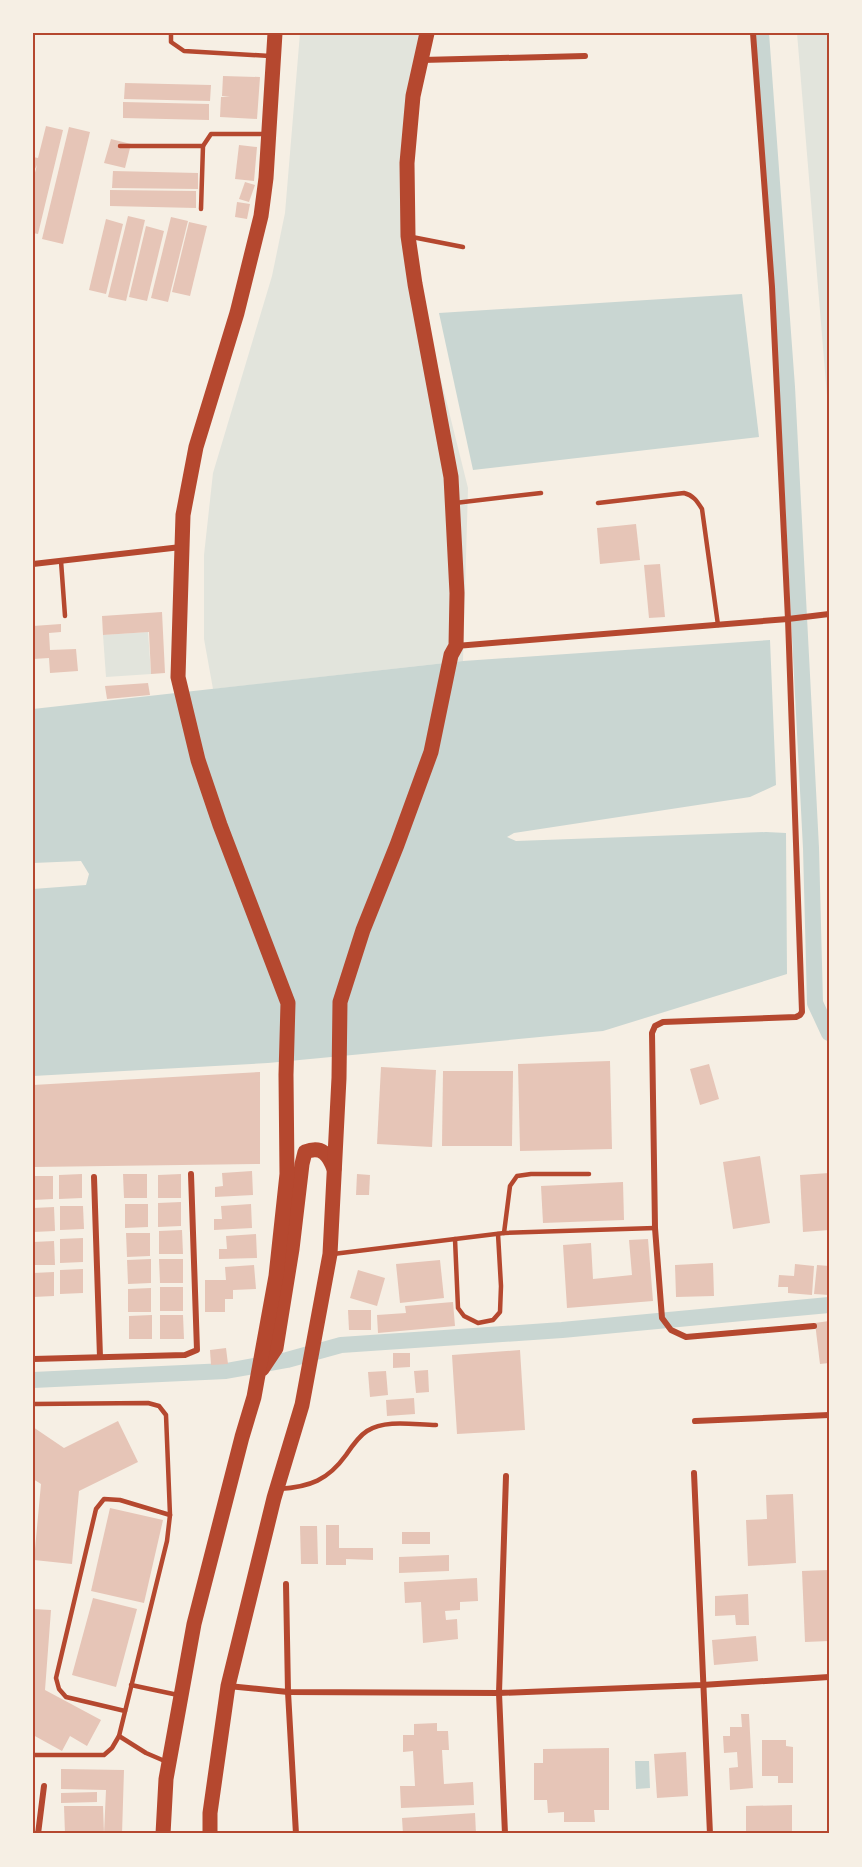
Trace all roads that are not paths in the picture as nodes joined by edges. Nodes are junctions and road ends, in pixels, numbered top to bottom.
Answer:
1 (171, 33) edge
2 (275, 33) edge
3 (427, 33) edge
4 (753, 33) edge
5 (273, 56) junction
6 (585, 56) dead end
7 (421, 60) junction
8 (269, 134) junction
9 (120, 146) dead end
10 (203, 146) junction
11 (201, 209) dead end
12 (408, 236) junction
13 (462, 246) dead end
14 (541, 493) dead end
15 (453, 503) junction
16 (598, 503) dead end
17 (181, 547) junction
18 (61, 561) junction
19 (33, 564) edge
20 (829, 614) edge
21 (65, 616) dead end
22 (792, 619) junction
23 (718, 625) junction
24 (454, 651) junction
25 (335, 1172) junction
26 (191, 1174) dead end
27 (589, 1174) dead end
28 (94, 1177) dead end
29 (655, 1228) junction
30 (504, 1233) junction
31 (498, 1234) junction
32 (455, 1239) junction
33 (330, 1254) junction
34 (814, 1326) dead end
35 (268, 1353) junction
36 (100, 1357) junction
37 (33, 1359) edge
38 (33, 1404) edge
39 (829, 1415) edge
40 (695, 1421) dead end
41 (436, 1425) dead end
42 (694, 1473) dead end
43 (506, 1476) dead end
44 (277, 1489) junction
45 (170, 1515) junction
46 (286, 1584) dead end
47 (829, 1677) edge
48 (131, 1685) junction
49 (702, 1685) junction
50 (228, 1686) junction
51 (288, 1692) junction
52 (498, 1693) junction
53 (181, 1696) junction
54 (125, 1711) junction
55 (119, 1736) junction
56 (33, 1755) edge
57 (169, 1763) junction
58 (44, 1786) dead end
59 (38, 1834) edge
60 (164, 1834) edge
61 (210, 1834) edge
62 (296, 1834) edge
63 (505, 1834) edge
64 (710, 1834) edge

1 - 5 lane
2 - 5 main road
3 - 7 main road
4 - 22 street
5 - 8 main road
6 - 7 street
7 - 12 main road
8 - 10 lane
8 - 17 main road
9 - 10 lane
10 - 11 lane
12 - 13 lane
12 - 15 main road
14 - 15 lane
15 - 24 main road
16 - 23 lane
17 - 18 street
17 - 35 main road
18 - 19 street
18 - 21 lane
20 - 22 street
22 - 23 street
22 - 29 street
23 - 24 street
24 - 25 main road
25 - 33 main road
25 - 35 main road
26 - 36 street
27 - 30 lane
28 - 36 street
29 - 30 lane
29 - 34 street
30 - 31 lane
31 - 32 lane
31 - 32 lane
32 - 33 lane
33 - 44 main road
35 - 53 main road
36 - 37 street
38 - 45 lane
39 - 40 street
41 - 44 lane
42 - 49 street
43 - 52 street
44 - 50 main road
45 - 48 lane
45 - 54 lane
46 - 51 street
47 - 49 street
48 - 53 lane
48 - 54 lane
49 - 52 street
49 - 64 street
50 - 51 street
50 - 61 main road
51 - 52 street
51 - 62 street
52 - 63 street
53 - 57 main road
54 - 55 lane
55 - 56 lane
55 - 57 lane
57 - 60 main road
58 - 59 street

